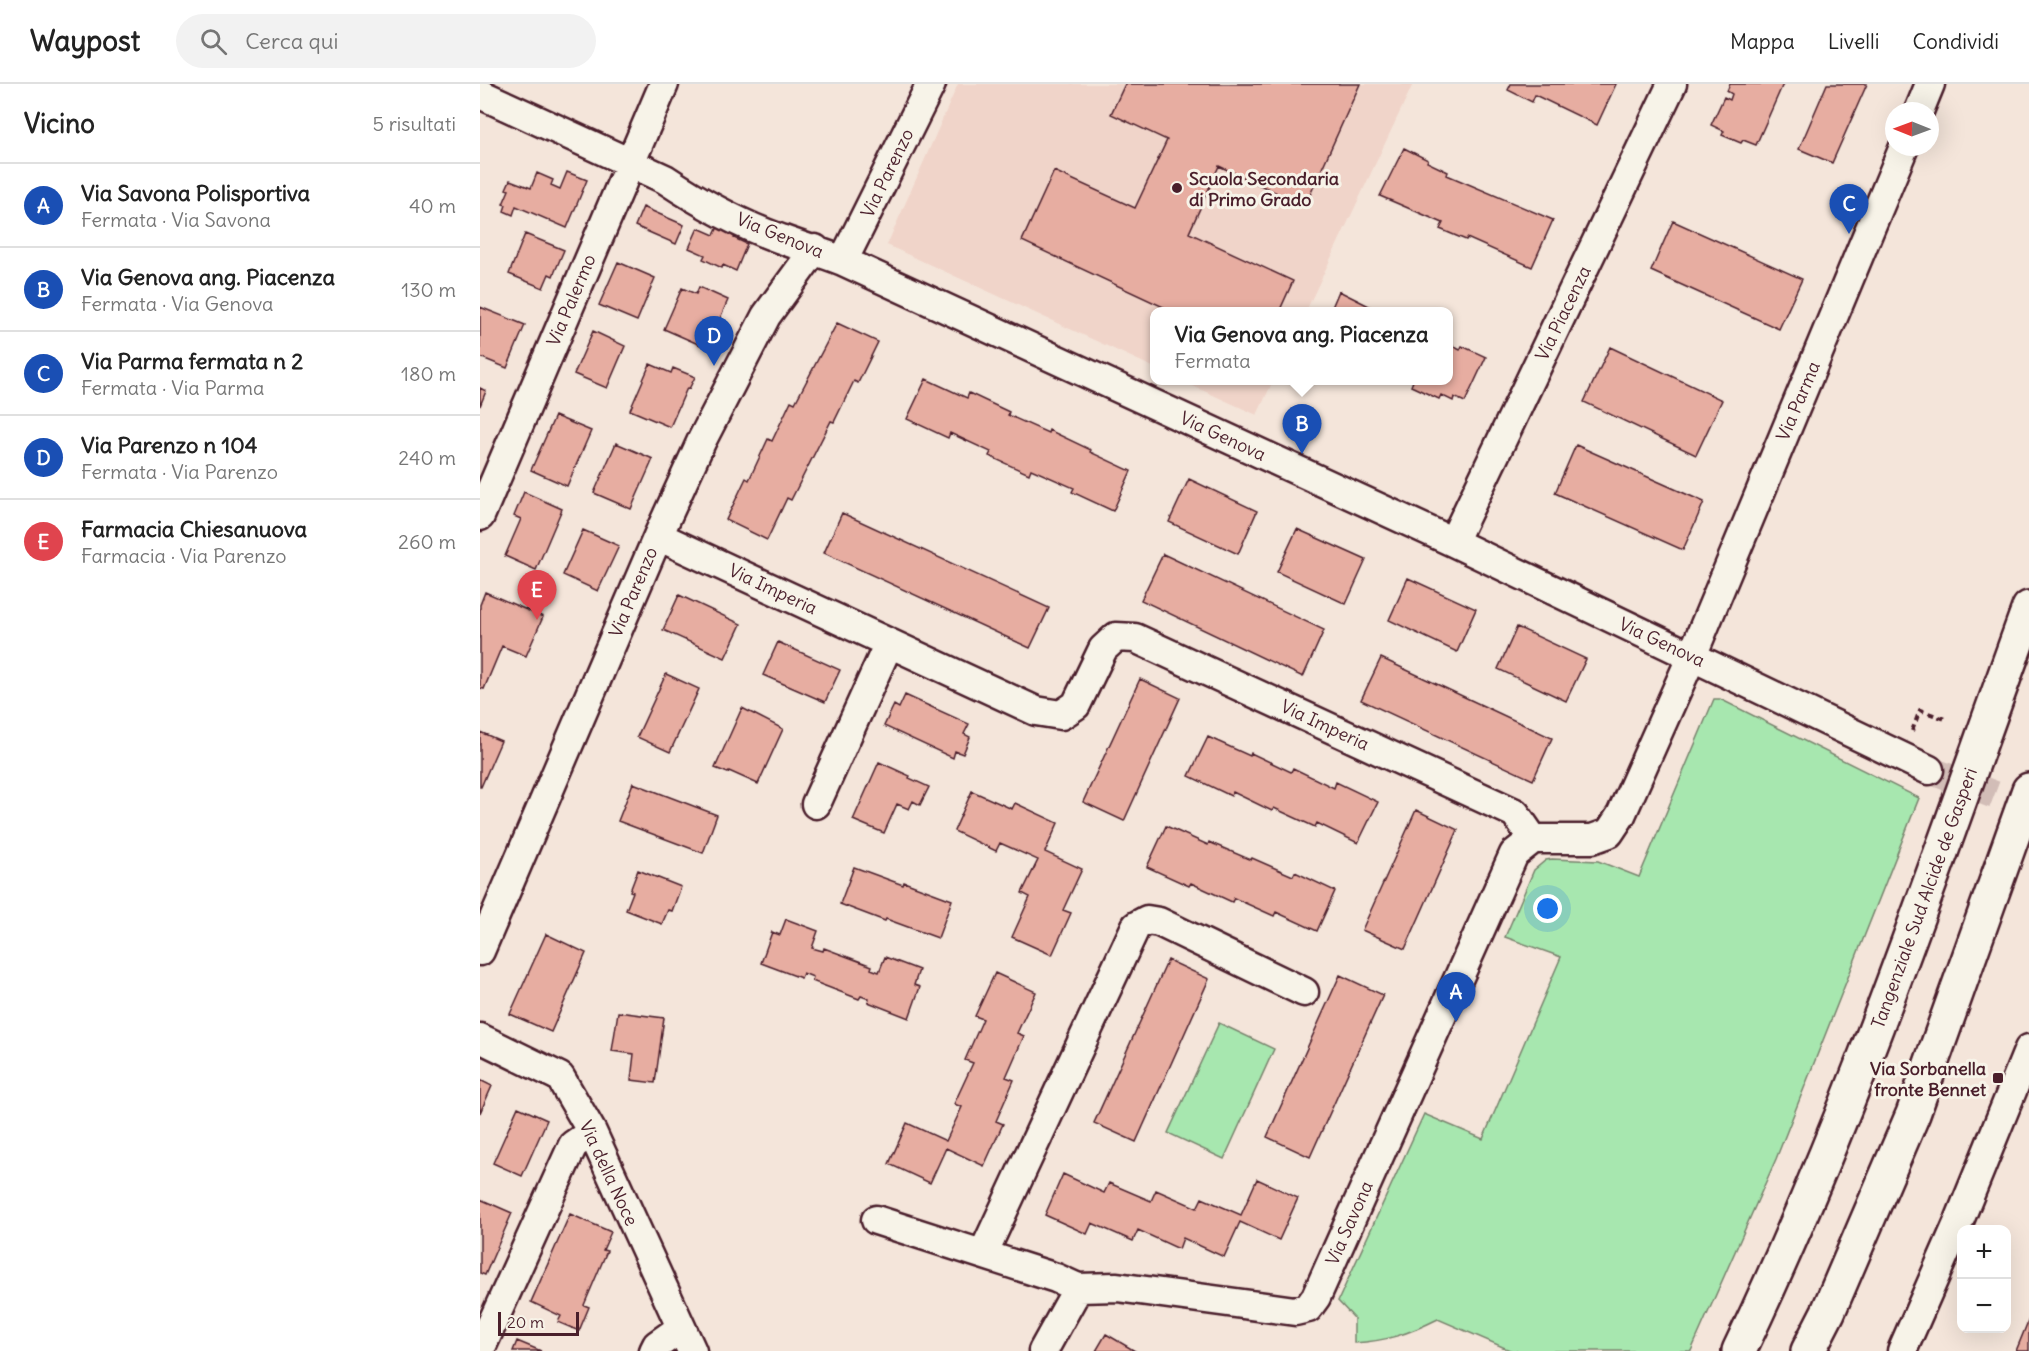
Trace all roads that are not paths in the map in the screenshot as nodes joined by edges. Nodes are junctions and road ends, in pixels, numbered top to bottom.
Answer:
1 (664, 84) edge
2 (931, 84) edge
3 (1672, 84) edge
4 (1930, 84) edge
5 (480, 94) edge
6 (1922, 102) edge
7 (1900, 156) edge
8 (629, 162) junction
9 (815, 249) junction
10 (843, 261) junction
11 (480, 516) edge
12 (658, 536) junction
13 (1453, 542) junction
14 (2029, 608) edge
15 (889, 643) junction
16 (1692, 656) junction
17 (1929, 770) tunnel mouth
18 (2029, 790) edge
19 (816, 804) dead end
20 (1533, 838) junction
21 (480, 951) edge
22 (1304, 992) dead end
23 (480, 1038) edge
24 (2029, 1049) edge
25 (592, 1132) junction
26 (876, 1220) dead end
27 (982, 1254) junction
28 (1078, 1288) junction
29 (1828, 1312) junction
30 (686, 1340) edge
31 (480, 1350) edge
32 (654, 1351) edge
33 (1043, 1351) edge
34 (1739, 1351) edge
35 (1808, 1351) edge
36 (1816, 1351) edge
37 (1902, 1351) edge

1 - 8 street, Via Palermo
2 - 10 street, Via Parenzo
3 - 13 street, Via Piacenza
4 - 6 street
5 - 8 street, Via Genova
7 - 16 street, Via Parma
8 - 9 street, Via Genova
8 - 11 street, Via Palermo
9 - 10 street, Via Genova
9 - 12 street, Via Parenzo
10 - 13 street, Via Genova
12 - 15 street, Via Imperia
12 - 21 street, Via Parenzo
13 - 16 street, Via Genova
14 - 34 highway, Tangenziale Sud Alcide de Gasperi
15 - 19 street
15 - 20 street, Via Imperia
16 - 17 street, Via Genova
16 - 20 street
18 - 29 highway
20 - 28 street, Via Savona
22 - 27 street
23 - 25 street, Via della Noce
24 - 37 street
25 - 30 street, Via della Noce
25 - 31 street
26 - 27 street, Via Savona
27 - 28 street, Via Savona
28 - 33 street
29 - 35 highway
29 - 36 highway
30 - 32 street

